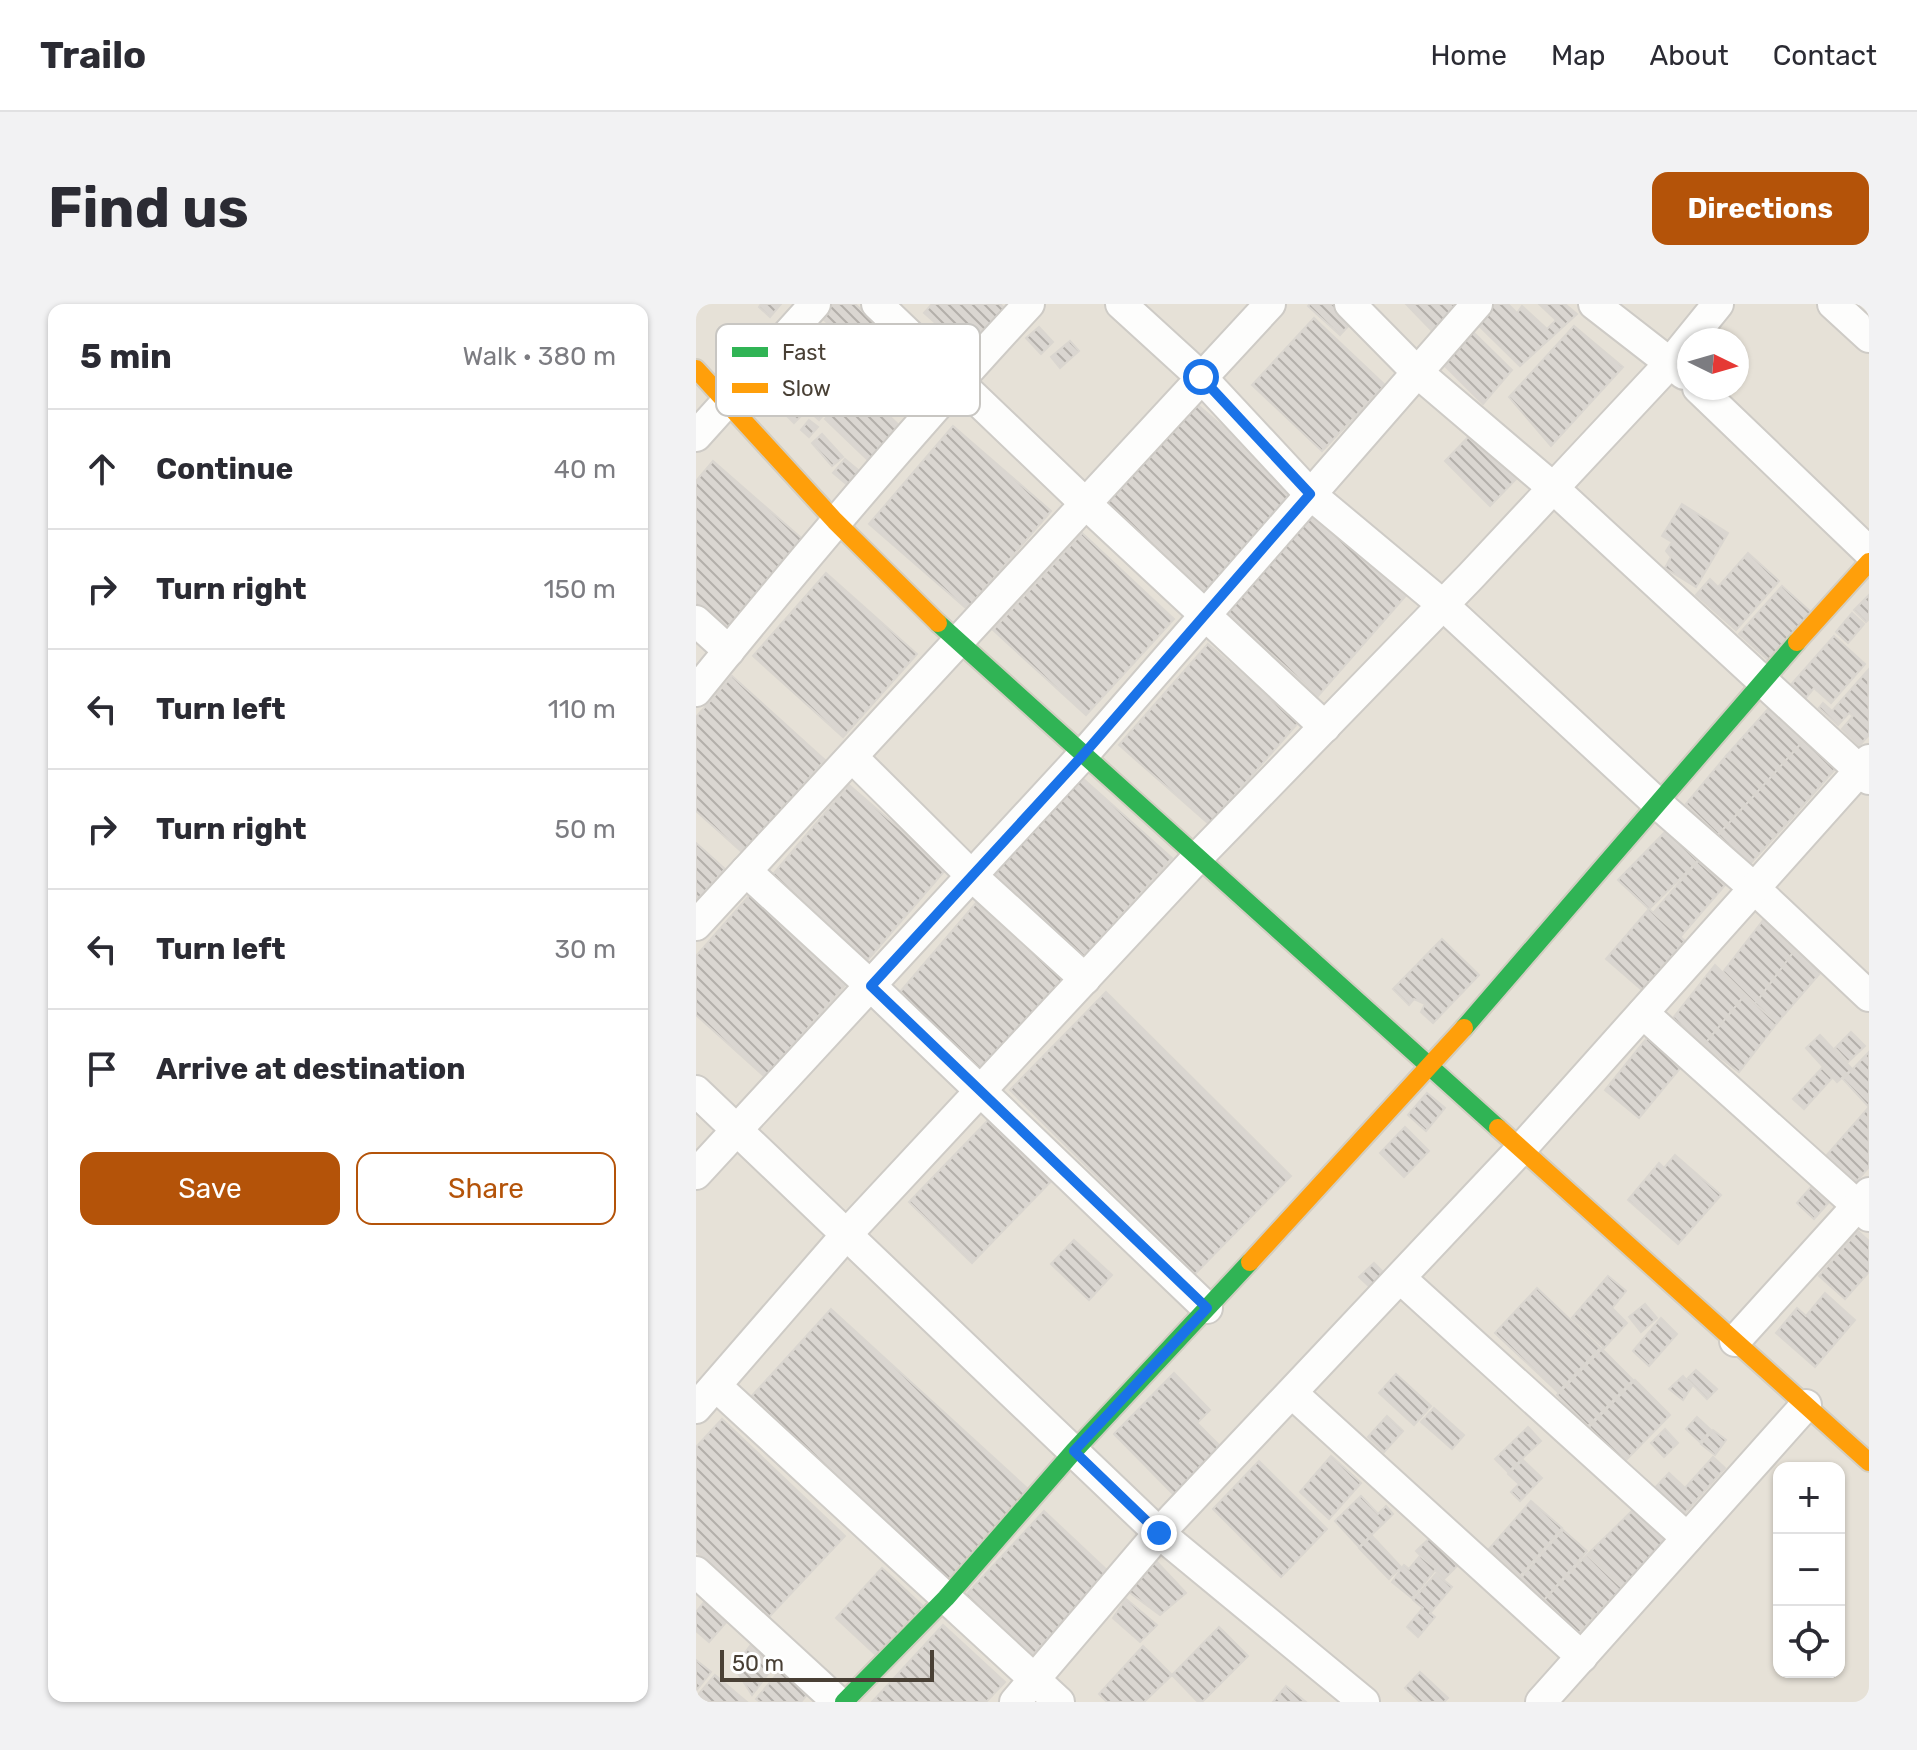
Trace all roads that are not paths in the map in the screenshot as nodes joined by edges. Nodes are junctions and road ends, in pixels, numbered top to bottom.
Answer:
1 (815, 304) edge
2 (877, 304) edge
3 (1029, 304) edge
4 (1121, 304) edge
5 (1270, 304) edge
6 (1350, 304) edge
7 (1477, 304) edge
8 (1594, 304) edge
9 (1718, 304) edge
10 (1833, 304) edge
11 (796, 324) edge
12 (898, 324) edge
13 (1704, 328) edge
14 (1869, 337) edge
15 (980, 356) edge
16 (1677, 368) edge
17 (696, 369) edge
18 (1417, 372) junction
19 (1677, 373) edge
20 (1201, 377) junction
21 (716, 391) edge
22 (1711, 400) edge
23 (980, 401) edge
24 (716, 412) edge
25 (739, 416) edge
26 (927, 416) edge
27 (696, 436) edge
28 (1552, 487) junction
29 (1310, 494) junction
30 (1086, 504) junction
31 (835, 521) junction
32 (1869, 552) edge
33 (1869, 562) edge
34 (1443, 605) junction
35 (1204, 615) junction
36 (696, 621) edge
37 (958, 643) junction
38 (729, 651) junction
39 (1761, 681) junction
40 (696, 691) edge
41 (1325, 727) junction
42 (1083, 755) junction
43 (852, 757) junction
44 (1866, 770) edge
45 (1657, 803) junction
46 (1197, 858) junction
47 (746, 871) junction
48 (972, 876) junction
49 (1754, 888) junction
50 (696, 925) edge
51 (1085, 979) junction
52 (871, 986) junction
53 (1869, 996) edge
54 (1643, 1013) junction
55 (1430, 1068) junction
56 (980, 1090) junction
57 (696, 1091) edge
58 (737, 1132) junction
59 (1521, 1149) junction
60 (696, 1174) edge
61 (1865, 1205) edge
62 (846, 1235) junction
63 (1400, 1278) junction
64 (1207, 1308) junction
65 (1735, 1341) junction
66 (1292, 1393) junction
67 (706, 1397) edge
68 (1806, 1405) junction
69 (1074, 1451) junction
70 (1869, 1462) edge
71 (1159, 1533) junction
72 (1687, 1538) junction
73 (696, 1572) edge
74 (946, 1598) junction
75 (1582, 1657) junction
76 (1034, 1679) junction
77 (838, 1702) edge
78 (844, 1702) edge
79 (1015, 1702) edge
80 (1059, 1702) edge
81 (1364, 1702) edge
82 (1541, 1702) edge

1 - 11 street
2 - 12 street
3 - 15 street
4 - 20 street
5 - 20 street
6 - 18 street
7 - 18 street
8 - 16 street
9 - 13 street
10 - 14 street
17 - 21 street
18 - 28 street
18 - 29 street
19 - 28 street
20 - 29 street
20 - 30 street
22 - 32 street
23 - 30 street
24 - 27 street
25 - 31 street
26 - 31 street
28 - 34 street
28 - 39 street
29 - 34 street
29 - 35 street
30 - 35 street
30 - 37 street
31 - 37 street
31 - 38 street
33 - 39 street
34 - 41 street
34 - 45 street
35 - 41 street
35 - 42 street
36 - 38 street
37 - 42 street
37 - 43 street
38 - 40 street
39 - 44 street
39 - 45 street
41 - 46 street
42 - 46 street
42 - 48 street
43 - 47 street
43 - 48 street
44 - 49 street
45 - 49 street
45 - 55 street
46 - 51 street
46 - 55 street
47 - 50 street
47 - 52 street
48 - 51 street
48 - 52 street
49 - 53 street
49 - 54 street
51 - 56 street
52 - 56 street
52 - 58 street
54 - 59 street
54 - 61 street
55 - 59 street
55 - 64 street
56 - 62 street
56 - 64 street
57 - 58 street
58 - 60 street
58 - 62 street
59 - 63 street
59 - 65 street
61 - 65 street
62 - 67 street
62 - 69 street
63 - 66 street
63 - 72 street
64 - 69 street
65 - 68 street
66 - 71 street
66 - 75 street
67 - 74 street
68 - 70 street
68 - 72 street
69 - 71 street
69 - 74 street
71 - 76 street
71 - 81 street
72 - 75 street
73 - 77 street
74 - 76 street
74 - 78 street
75 - 82 street
76 - 79 street
76 - 80 street

